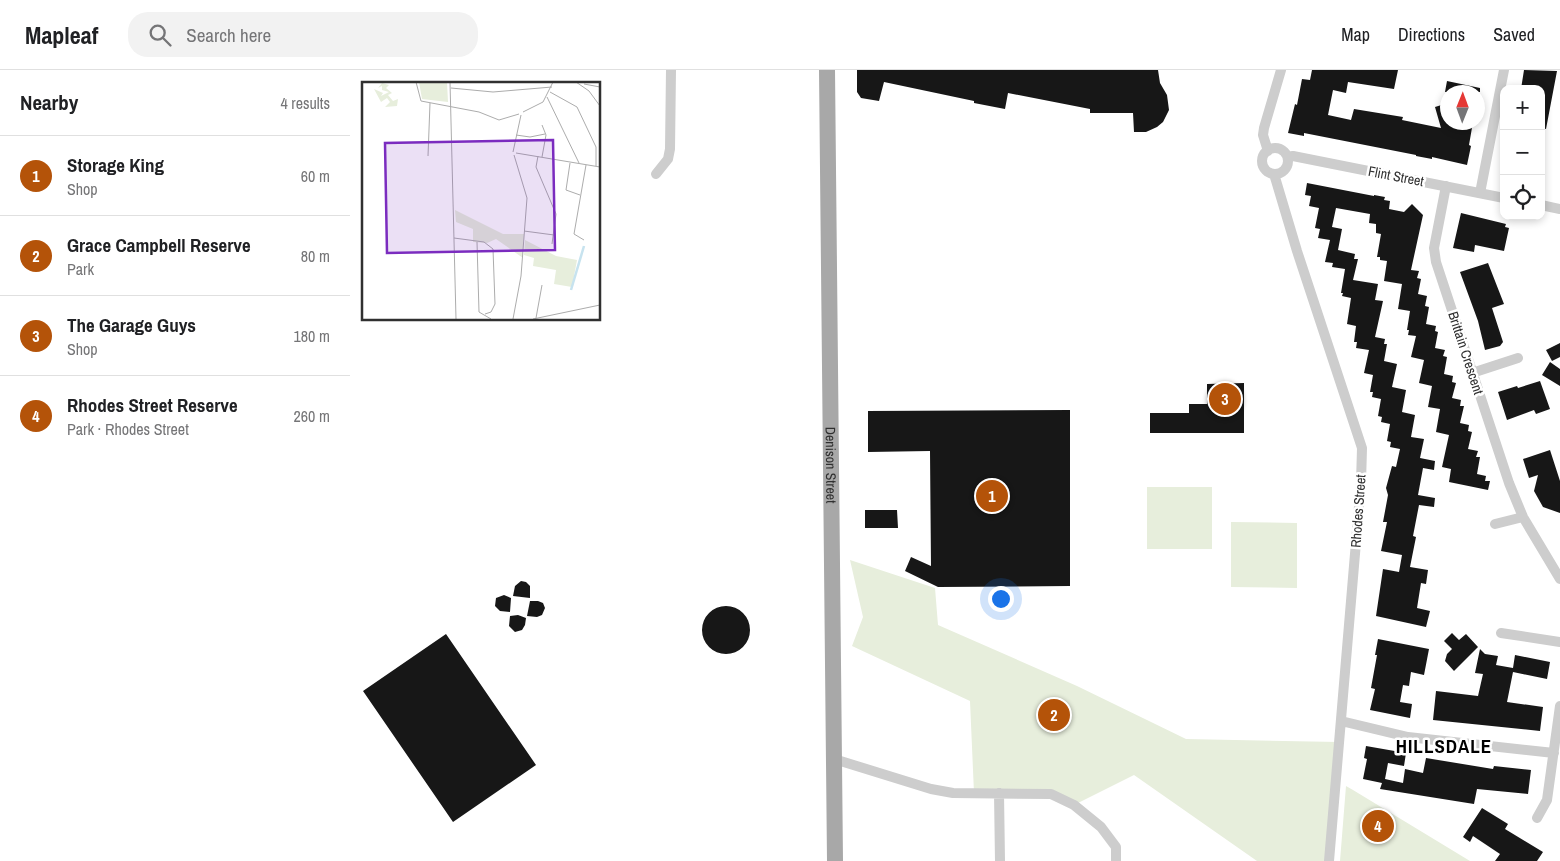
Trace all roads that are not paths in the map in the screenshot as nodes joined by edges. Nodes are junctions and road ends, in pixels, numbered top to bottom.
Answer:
1 (671, 70) edge
2 (827, 70) edge
3 (1281, 70) edge
4 (1504, 70) edge
5 (1268, 151) junction
6 (1288, 157) junction
7 (656, 174) dead end
8 (1274, 174) junction
9 (1446, 186) junction
10 (1480, 193) junction
11 (1500, 197) edge
12 (1545, 207) edge
13 (1560, 209) edge
14 (1518, 358) dead end
15 (1472, 373) junction
16 (1523, 517) junction
17 (1495, 524) dead end
18 (1556, 564) edge
19 (1560, 579) edge
20 (1501, 633) dead end
21 (1560, 642) edge
22 (1560, 706) edge
23 (1341, 721) junction
24 (1554, 753) junction
25 (834, 759) junction
26 (999, 793) junction
27 (1537, 818) dead end
28 (834, 861) edge
29 (1000, 861) edge
30 (1116, 861) edge
31 (1329, 861) edge

1 - 7 street
2 - 25 main road, Denison Street
3 - 5 street
4 - 10 street
5 - 6 street
5 - 8 street
6 - 8 street
6 - 9 street, Flint Street
8 - 23 street, Rhodes Street
9 - 10 street, Flint Street
9 - 15 street, Brittain Crescent
10 - 11 street, Flint Street
12 - 13 street
14 - 15 street
15 - 16 street, Brittain Crescent
16 - 17 street
16 - 18 street, Brittain Crescent
18 - 19 street, Brittain Crescent
20 - 21 street
22 - 24 street
23 - 24 street
23 - 31 street, Rhodes Street
24 - 27 street
25 - 26 street
25 - 28 main road, Denison Street
26 - 29 street
26 - 30 street

